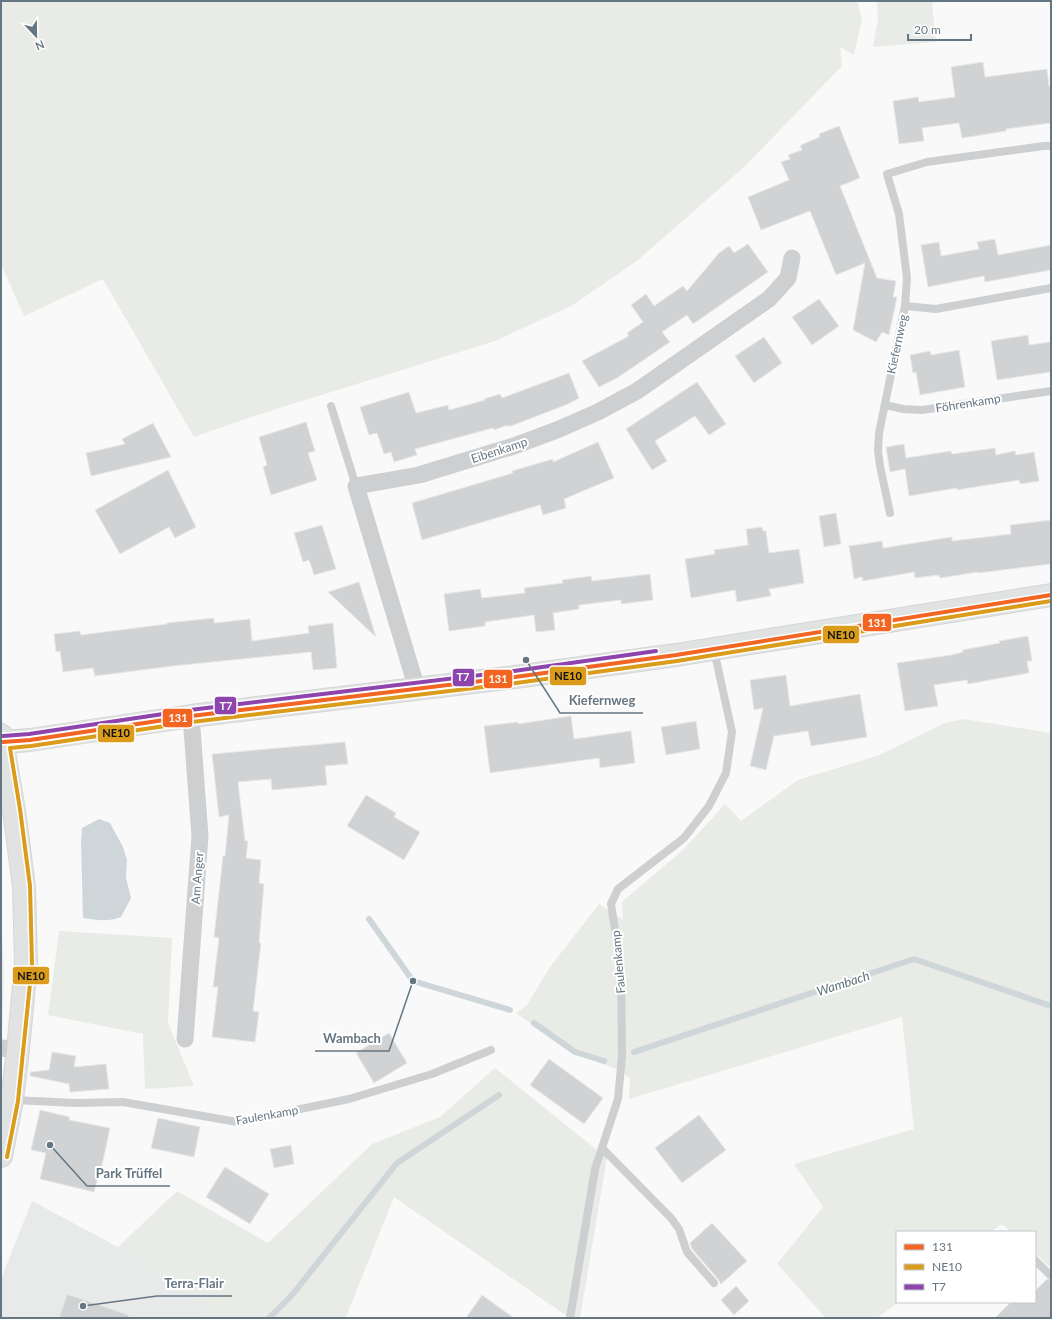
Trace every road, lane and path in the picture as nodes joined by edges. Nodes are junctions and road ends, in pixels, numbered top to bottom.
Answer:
1 (1051, 146) edge
2 (792, 258) dead end
3 (1051, 288) edge
4 (904, 306) junction
5 (1051, 390) edge
6 (885, 405) junction
7 (331, 406) dead end
8 (356, 486) junction
9 (890, 513) dead end
10 (1051, 595) edge
11 (714, 649) junction
12 (417, 689) junction
13 (190, 716) junction
14 (2, 739) edge
15 (184, 1039) dead end
16 (10, 1049) edge
17 (491, 1050) dead end
18 (12, 1100) junction
19 (602, 1148) junction
20 (1, 1156) edge
21 (1036, 1261) edge
22 (1051, 1276) edge
23 (714, 1283) dead end
24 (570, 1318) edge

1 - 4 lane, Kiefernweg
2 - 8 street, Eibenkamp
3 - 4 lane
4 - 6 lane, Kiefernweg
5 - 6 lane, Föhrenkamp
6 - 9 lane, Kiefernweg
7 - 8 lane
8 - 12 street
10 - 11 street
11 - 12 street
11 - 19 lane, Faulenkamp
12 - 13 street
13 - 14 street
13 - 15 street, Am Anger
14 - 16 street
16 - 18 street
17 - 18 lane, Faulenkamp
18 - 20 street
19 - 23 lane
19 - 24 lane, Faulenkamp
21 - 22 lane

